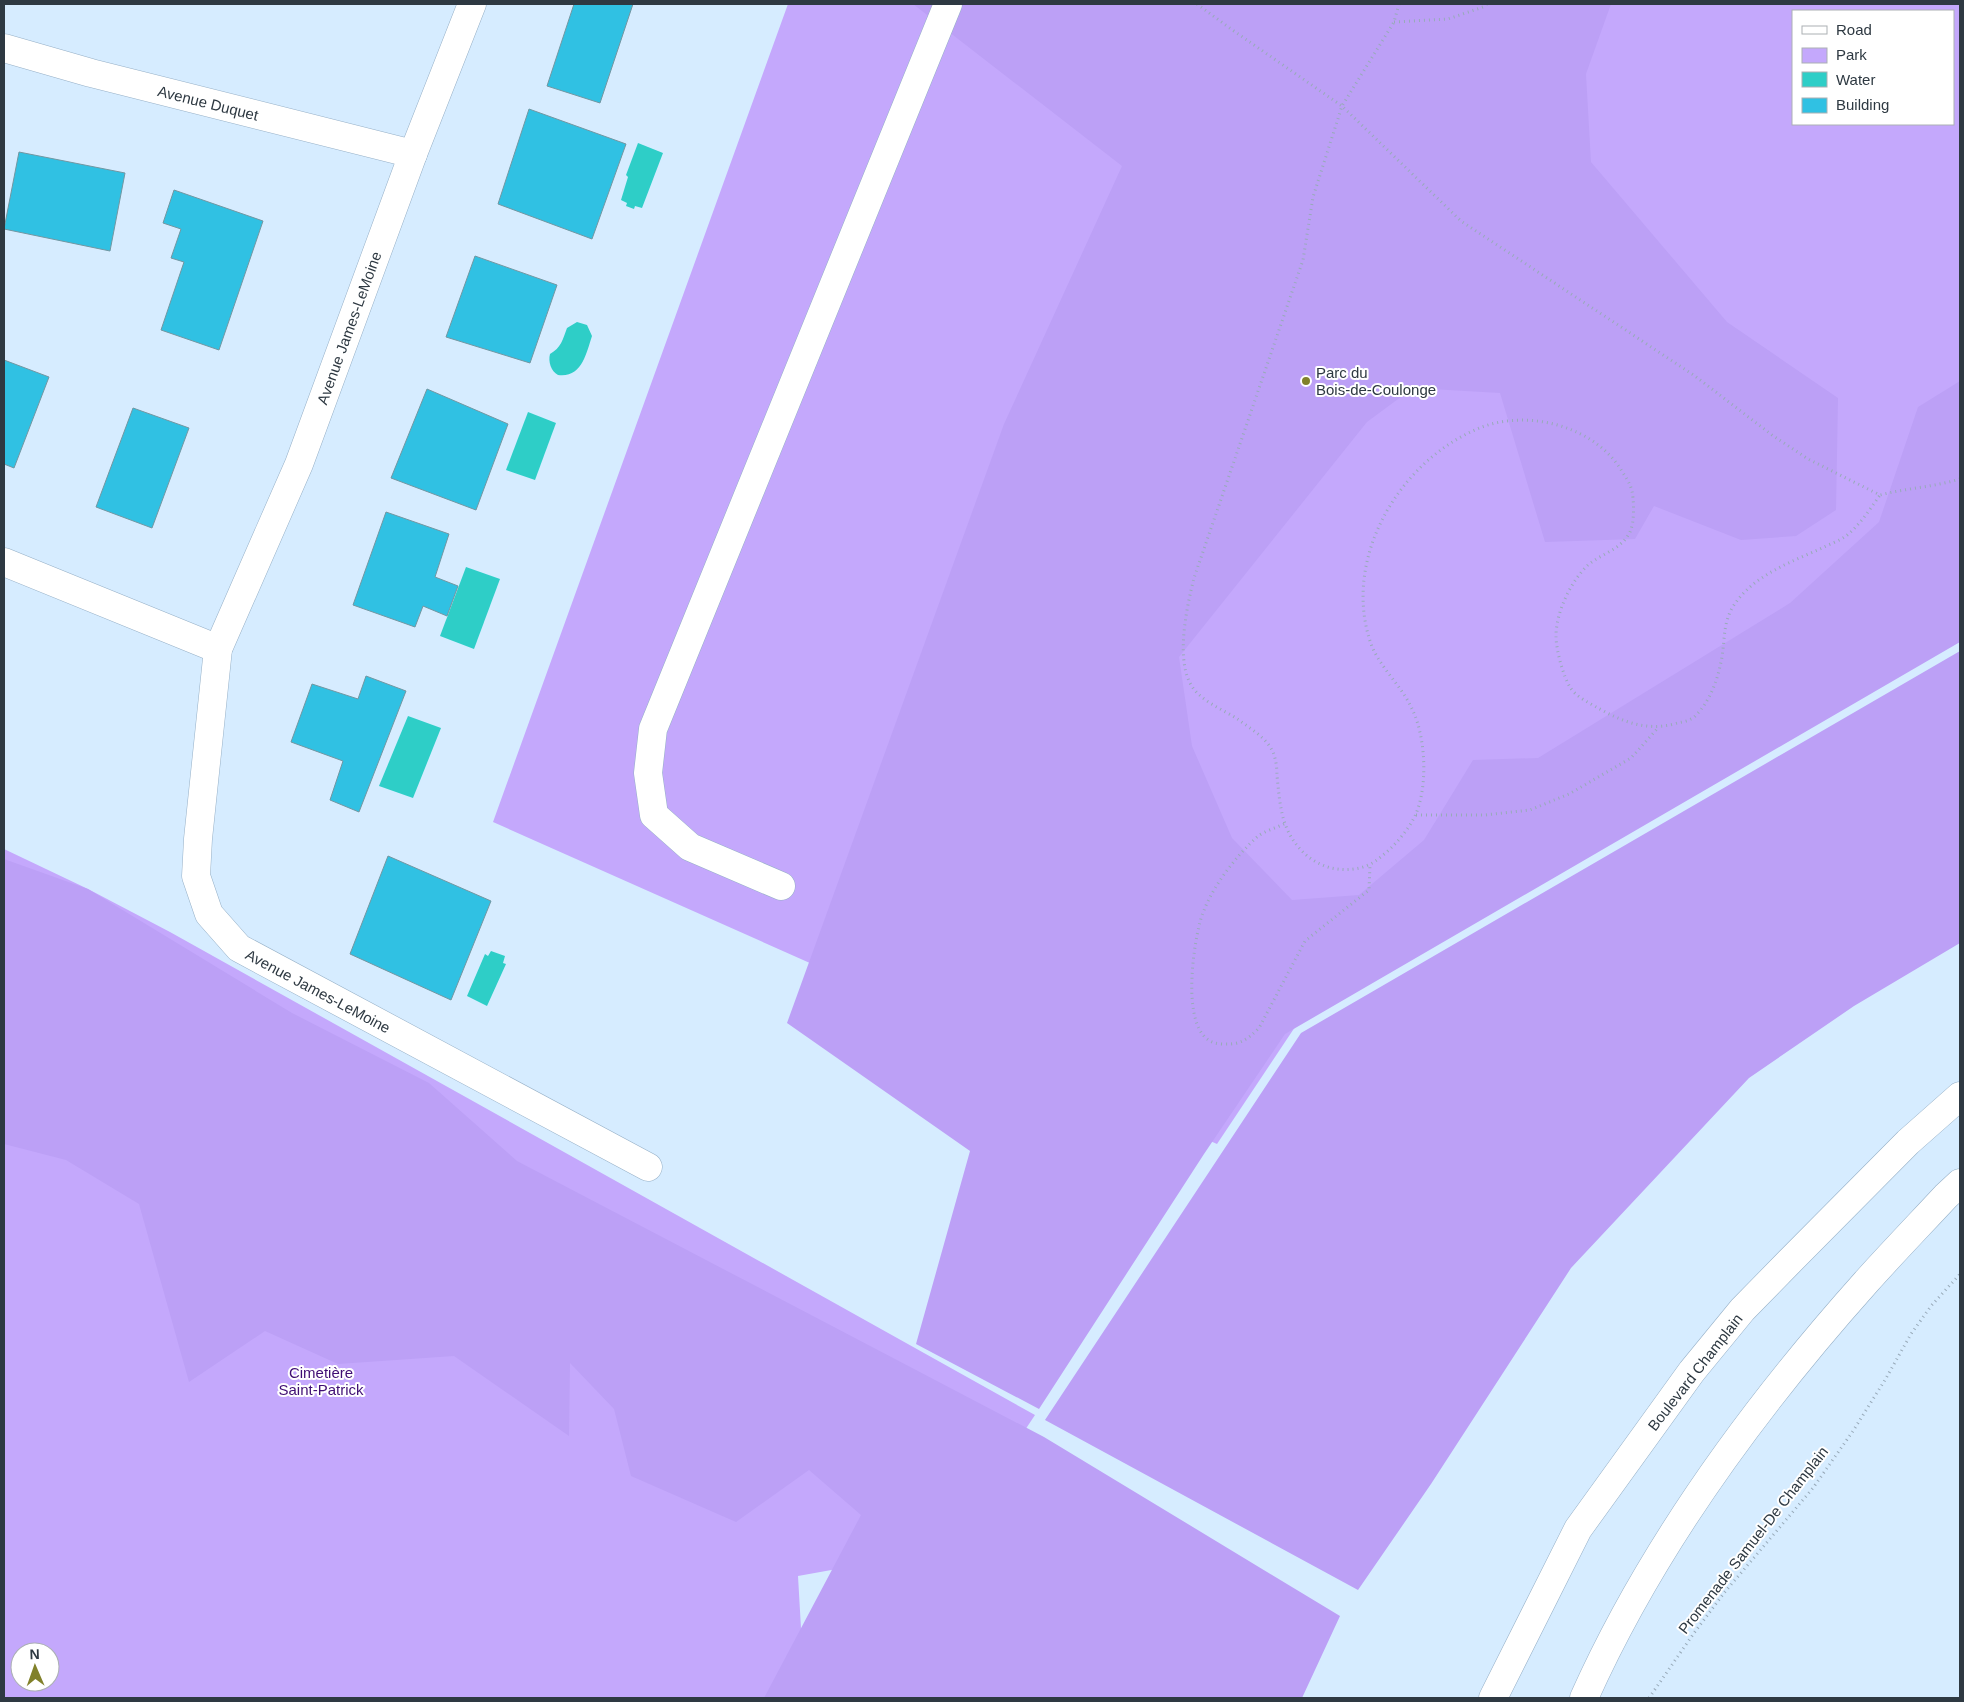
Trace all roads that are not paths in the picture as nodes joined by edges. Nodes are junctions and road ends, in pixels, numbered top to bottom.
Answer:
1 (472, 4) edge
2 (948, 4) edge
3 (4, 48) edge
4 (413, 154) junction
5 (4, 562) edge
6 (218, 649) junction
7 (781, 886) dead end
8 (1960, 1096) edge
9 (648, 1167) dead end
10 (1960, 1183) edge
11 (1493, 1698) edge
12 (1584, 1698) edge

1 - 4 street, Avenue James-LeMoine
2 - 7 street
3 - 4 street, Avenue Duquet
4 - 6 street, Avenue James-LeMoine
5 - 6 street
6 - 9 street, Avenue James-LeMoine
8 - 11 street, Boulevard Champlain
10 - 12 street

